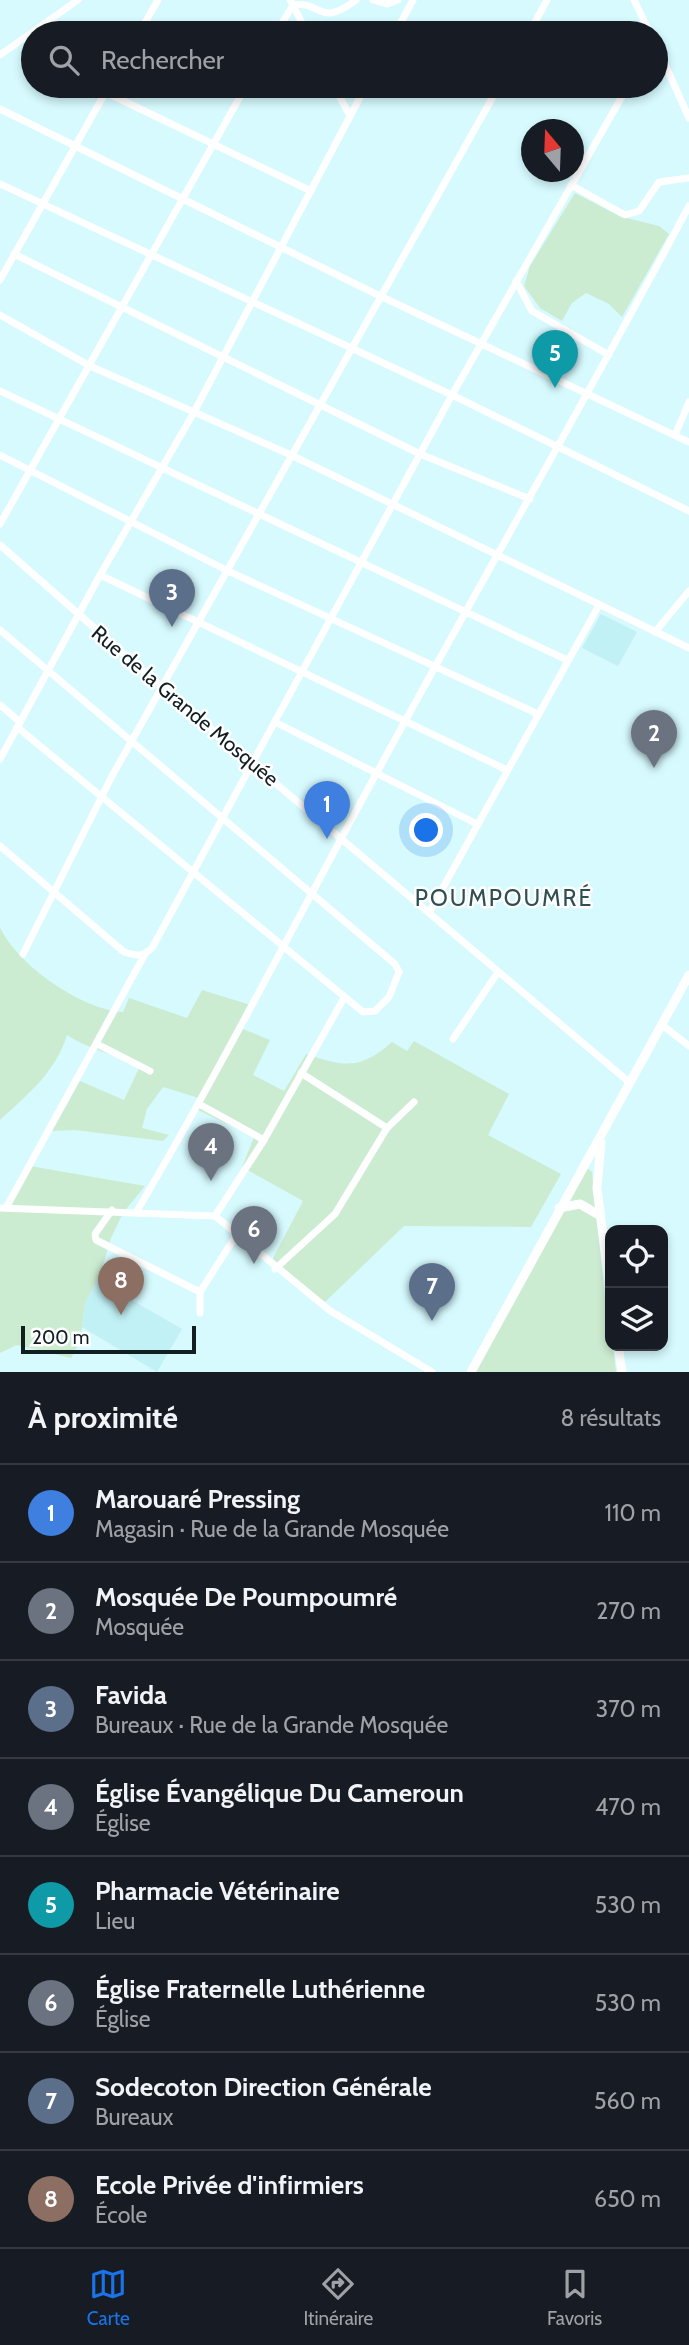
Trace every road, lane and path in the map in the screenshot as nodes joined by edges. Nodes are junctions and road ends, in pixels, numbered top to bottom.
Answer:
1 (78, 0) edge
2 (158, 0) edge
3 (356, 0) edge
4 (373, 0) edge
5 (398, 0) edge
6 (413, 0) edge
7 (547, 0) edge
8 (634, 0) edge
9 (291, 3) edge
10 (48, 21) edge
11 (146, 21) edge
12 (282, 21) edge
13 (301, 21) edge
14 (402, 21) edge
15 (535, 21) edge
16 (644, 21) edge
17 (21, 40) edge
18 (0, 55) edge
19 (668, 72) edge
20 (689, 93) edge
21 (102, 98) edge
22 (124, 98) edge
23 (239, 98) edge
24 (340, 98) edge
25 (360, 98) edge
26 (492, 98) edge
27 (621, 98) edge
28 (680, 99) junction
29 (0, 109) edge
30 (350, 116) junction
31 (689, 117) edge
32 (74, 144) junction
33 (211, 145) junction
34 (689, 178) edge
35 (0, 184) edge
36 (571, 185) junction
37 (311, 191) junction
38 (183, 200) junction
39 (40, 205) junction
40 (689, 206) edge
41 (281, 247) junction
42 (14, 254) junction
43 (152, 255) junction
44 (0, 280) edge
45 (516, 281) junction
46 (380, 296) junction
47 (251, 301) junction
48 (122, 309) junction
49 (0, 315) edge
50 (484, 343) junction
51 (351, 348) junction
52 (609, 355) junction
53 (222, 358) junction
54 (90, 366) junction
55 (0, 391) edge
56 (453, 395) junction
57 (588, 395) junction
58 (689, 402) edge
59 (319, 405) junction
60 (193, 414) junction
61 (60, 420) junction
62 (675, 435) junction
63 (689, 442) edge
64 (558, 447) junction
65 (420, 454) junction
66 (0, 455) edge
67 (291, 455) junction
68 (160, 467) junction
69 (32, 471) junction
70 (530, 499) junction
71 (393, 505) junction
72 (689, 511) edge
73 (259, 514) junction
74 (130, 522) junction
75 (0, 524) edge
76 (0, 545) edge
77 (498, 556) junction
78 (361, 563) junction
79 (228, 571) junction
80 (100, 575) junction
81 (689, 591) edge
82 (599, 605) junction
83 (465, 612) junction
84 (78, 615) junction
85 (331, 617) junction
86 (200, 623) junction
87 (0, 629) edge
88 (655, 632) junction
89 (689, 648) edge
90 (567, 660) junction
91 (434, 668) junction
92 (47, 669) junction
93 (303, 670) junction
94 (164, 689) junction
95 (0, 705) edge
96 (538, 714) junction
97 (275, 722) junction
98 (405, 722) junction
99 (18, 724) junction
100 (133, 741) junction
101 (0, 759) edge
102 (252, 763) junction
103 (507, 770) junction
104 (377, 772) junction
105 (103, 796) junction
106 (223, 816) junction
107 (477, 824) junction
108 (341, 838) junction
109 (0, 846) edge
110 (194, 871) junction
111 (54, 893) junction
112 (312, 893) junction
113 (429, 913) junction
114 (283, 946) junction
115 (23, 954) dead end
116 (145, 954) junction
117 (498, 972) junction
118 (689, 975) edge
119 (344, 998) junction
120 (661, 1024) junction
121 (453, 1039) dead end
122 (97, 1044) junction
123 (689, 1046) edge
124 (150, 1071) dead end
125 (301, 1073) junction
126 (629, 1082) junction
127 (414, 1102) dead end
128 (199, 1104) junction
129 (387, 1128) junction
130 (603, 1133) junction
131 (264, 1140) junction
132 (3, 1208) edge
133 (559, 1208) junction
134 (112, 1210) junction
135 (138, 1210) junction
136 (599, 1215) junction
137 (215, 1216) junction
138 (237, 1234) junction
139 (275, 1269) junction
140 (610, 1288) edge
141 (201, 1292) junction
142 (200, 1313) dead end
143 (619, 1351) edge
144 (432, 1372) edge
145 (471, 1372) edge
146 (622, 1372) edge

1 - 10 street
2 - 11 street
3 - 9 street
4 - 5 street
6 - 14 street
7 - 15 street
8 - 16 street
9 - 12 street
9 - 13 street
17 - 18 street
19 - 28 street
20 - 28 street
21 - 32 street
22 - 33 street
23 - 33 street
24 - 30 street
25 - 30 street
26 - 46 street
27 - 36 street
28 - 31 street
29 - 32 street
30 - 37 street
32 - 38 street
32 - 39 street
33 - 37 street
33 - 38 street
34 - 36 street
35 - 39 street
36 - 45 street
37 - 41 street
38 - 41 street
38 - 43 street
39 - 42 street
39 - 43 street
40 - 52 street
41 - 46 street
41 - 47 street
42 - 44 street
42 - 48 street
43 - 47 street
43 - 48 street
45 - 50 street
45 - 52 street
46 - 50 street
46 - 51 street
47 - 51 street
47 - 53 street
48 - 53 street
48 - 54 street
49 - 54 street
50 - 56 street
50 - 57 street
51 - 56 street
51 - 59 street
52 - 57 street
53 - 59 street
53 - 60 street
54 - 60 street
54 - 61 street
55 - 61 street
56 - 64 street
56 - 65 street
57 - 62 street
57 - 64 street
58 - 62 street
59 - 65 street
59 - 67 street
60 - 67 street
60 - 68 street
61 - 68 street
61 - 69 street
62 - 63 street
64 - 70 street
64 - 72 street
65 - 70 street
65 - 71 street
66 - 69 street
67 - 71 street
67 - 73 street
68 - 73 street
68 - 74 street
69 - 74 street
69 - 75 street
70 - 77 street
71 - 77 street
71 - 78 street
73 - 78 street
73 - 79 street
74 - 79 street
74 - 80 street
76 - 84 street, Rue de la Grande Mosquée
77 - 82 street
77 - 83 street
78 - 83 street
78 - 85 street
79 - 85 street
79 - 86 street
80 - 84 street
80 - 86 street
81 - 88 street
82 - 88 street
82 - 90 street
83 - 90 street
83 - 91 street
84 - 92 street
84 - 94 street, Rue de la Grande Mosquée
85 - 91 street
85 - 93 street
86 - 93 street
86 - 94 street
87 - 92 street
88 - 89 street
90 - 96 street
91 - 96 street
91 - 98 street
92 - 99 street
92 - 100 street
93 - 97 street
93 - 98 street
94 - 100 street
94 - 102 street, Rue de la Grande Mosquée
95 - 99 street
96 - 103 street
97 - 102 street
97 - 104 street
98 - 103 street
98 - 104 street
99 - 101 street
99 - 105 street
100 - 105 street
100 - 106 street
102 - 106 street
102 - 108 street, Rue de la Grande Mosquée
103 - 107 street
104 - 107 street
104 - 108 street
105 - 110 street
105 - 111 street
106 - 110 street
106 - 112 street
107 - 113 street
108 - 112 street
108 - 113 street, Rue de la Grande Mosquée
109 - 111 street
110 - 114 street
110 - 116 street
111 - 115 street
111 - 116 street
112 - 114 street
112 - 119 street
113 - 117 street, Rue de la Grande Mosquée
114 - 119 street
114 - 128 street
116 - 122 street
117 - 121 street
117 - 126 street, Rue de la Grande Mosquée
118 - 120 main road
119 - 125 street
120 - 123 street
120 - 126 main road
122 - 124 street
122 - 132 street
125 - 129 street
125 - 131 street
126 - 130 main road
127 - 129 street
128 - 131 street
128 - 135 street
129 - 139 street
130 - 133 main road
130 - 136 main road
131 - 137 street
132 - 134 street
133 - 136 main road
133 - 145 main road
134 - 135 street
134 - 141 street
135 - 137 street
136 - 140 main road
137 - 138 street
138 - 139 street
138 - 141 street
139 - 144 street
141 - 142 street
143 - 146 main road

